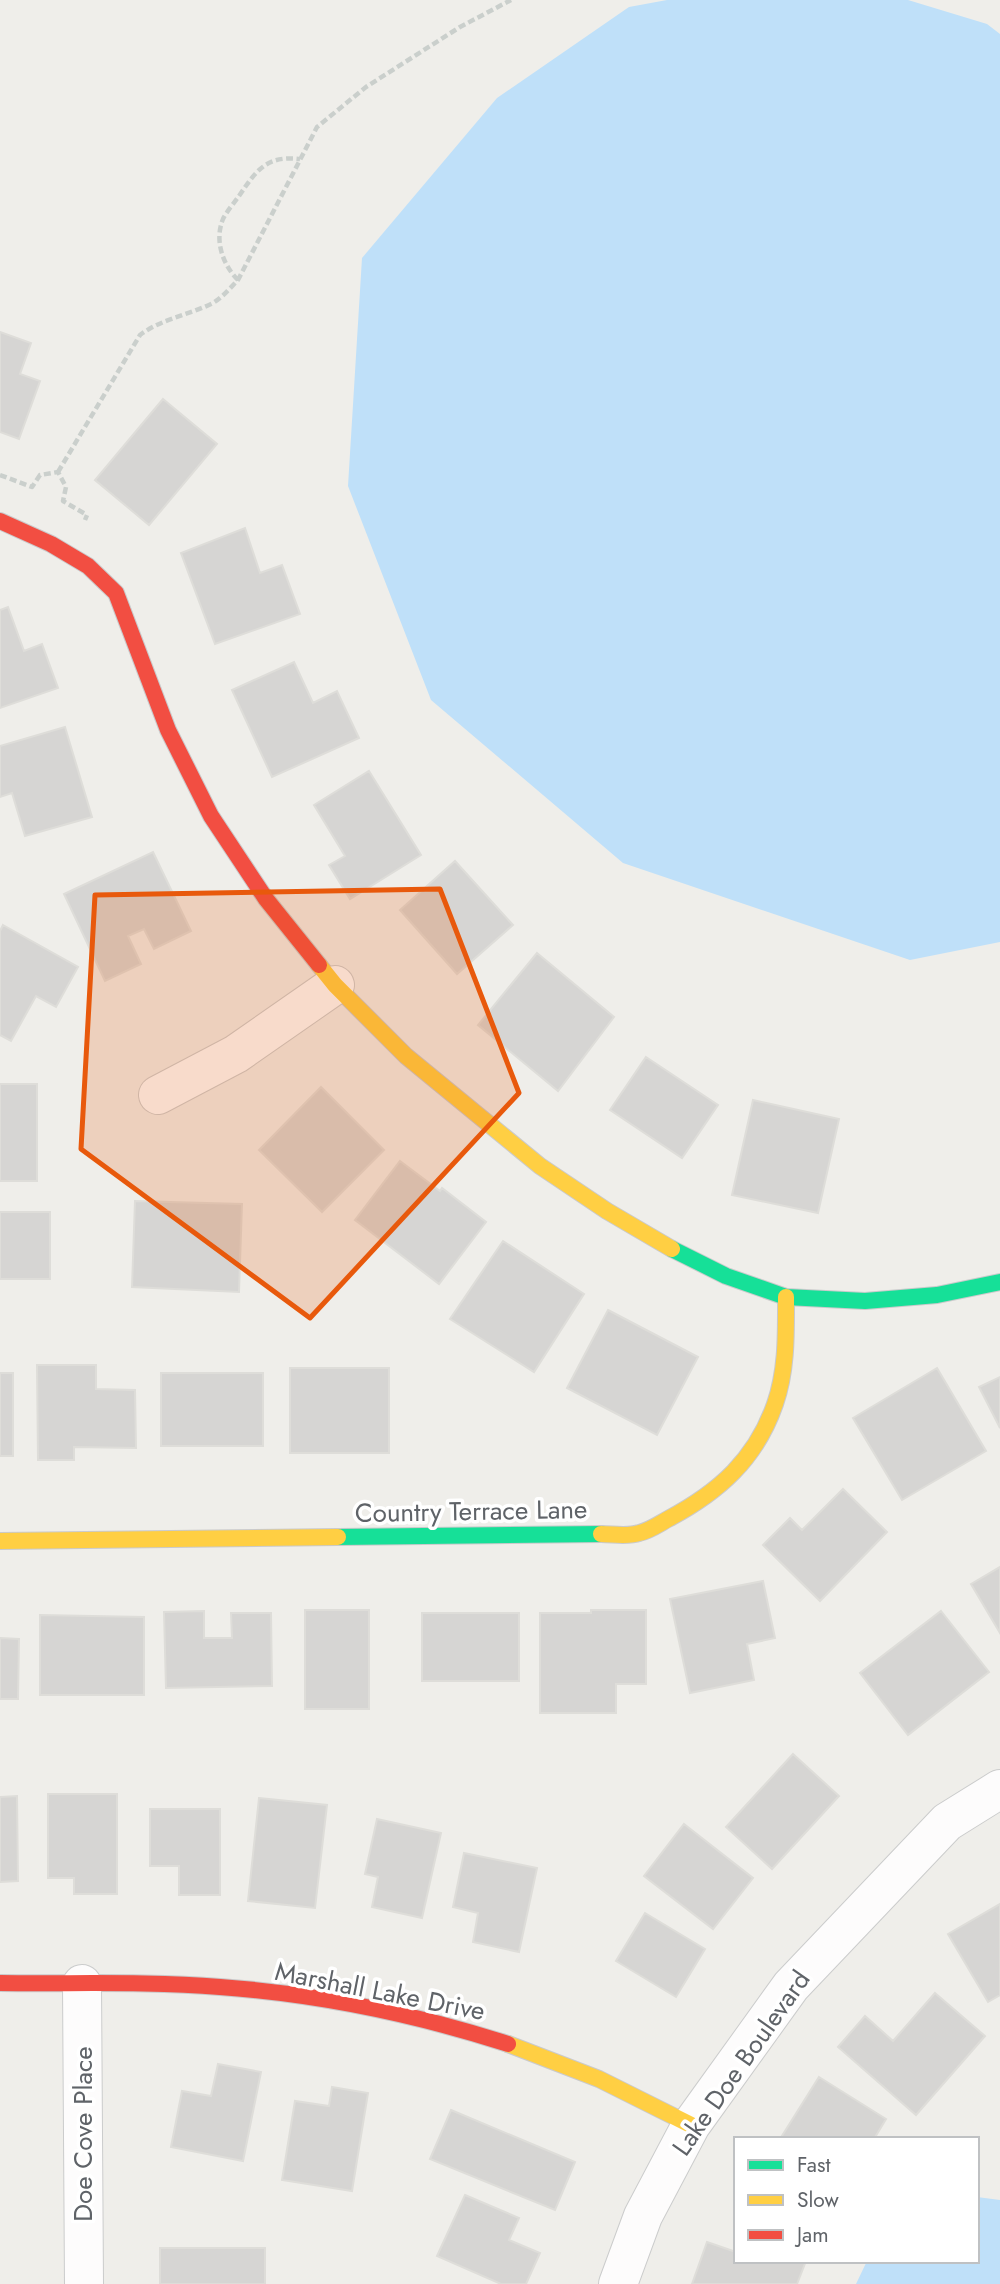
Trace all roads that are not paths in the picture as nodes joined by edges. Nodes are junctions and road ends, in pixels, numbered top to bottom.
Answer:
1 (0, 521) edge
2 (335, 985) junction
3 (158, 1094) dead end
4 (1000, 1282) edge
5 (786, 1297) junction
6 (0, 1541) edge
7 (1000, 1789) edge
8 (0, 1983) edge
9 (82, 1984) junction
10 (691, 2125) junction
11 (84, 2284) edge
12 (618, 2284) edge

1 - 2 street
2 - 3 street
2 - 5 street
4 - 5 street
5 - 6 street, Country Terrace Lane
7 - 10 street, Lake Doe Boulevard
8 - 9 street, Marshall Lake Drive
9 - 10 street, Marshall Lake Drive
9 - 11 street, Doe Cove Place
10 - 12 street, Lake Doe Boulevard

